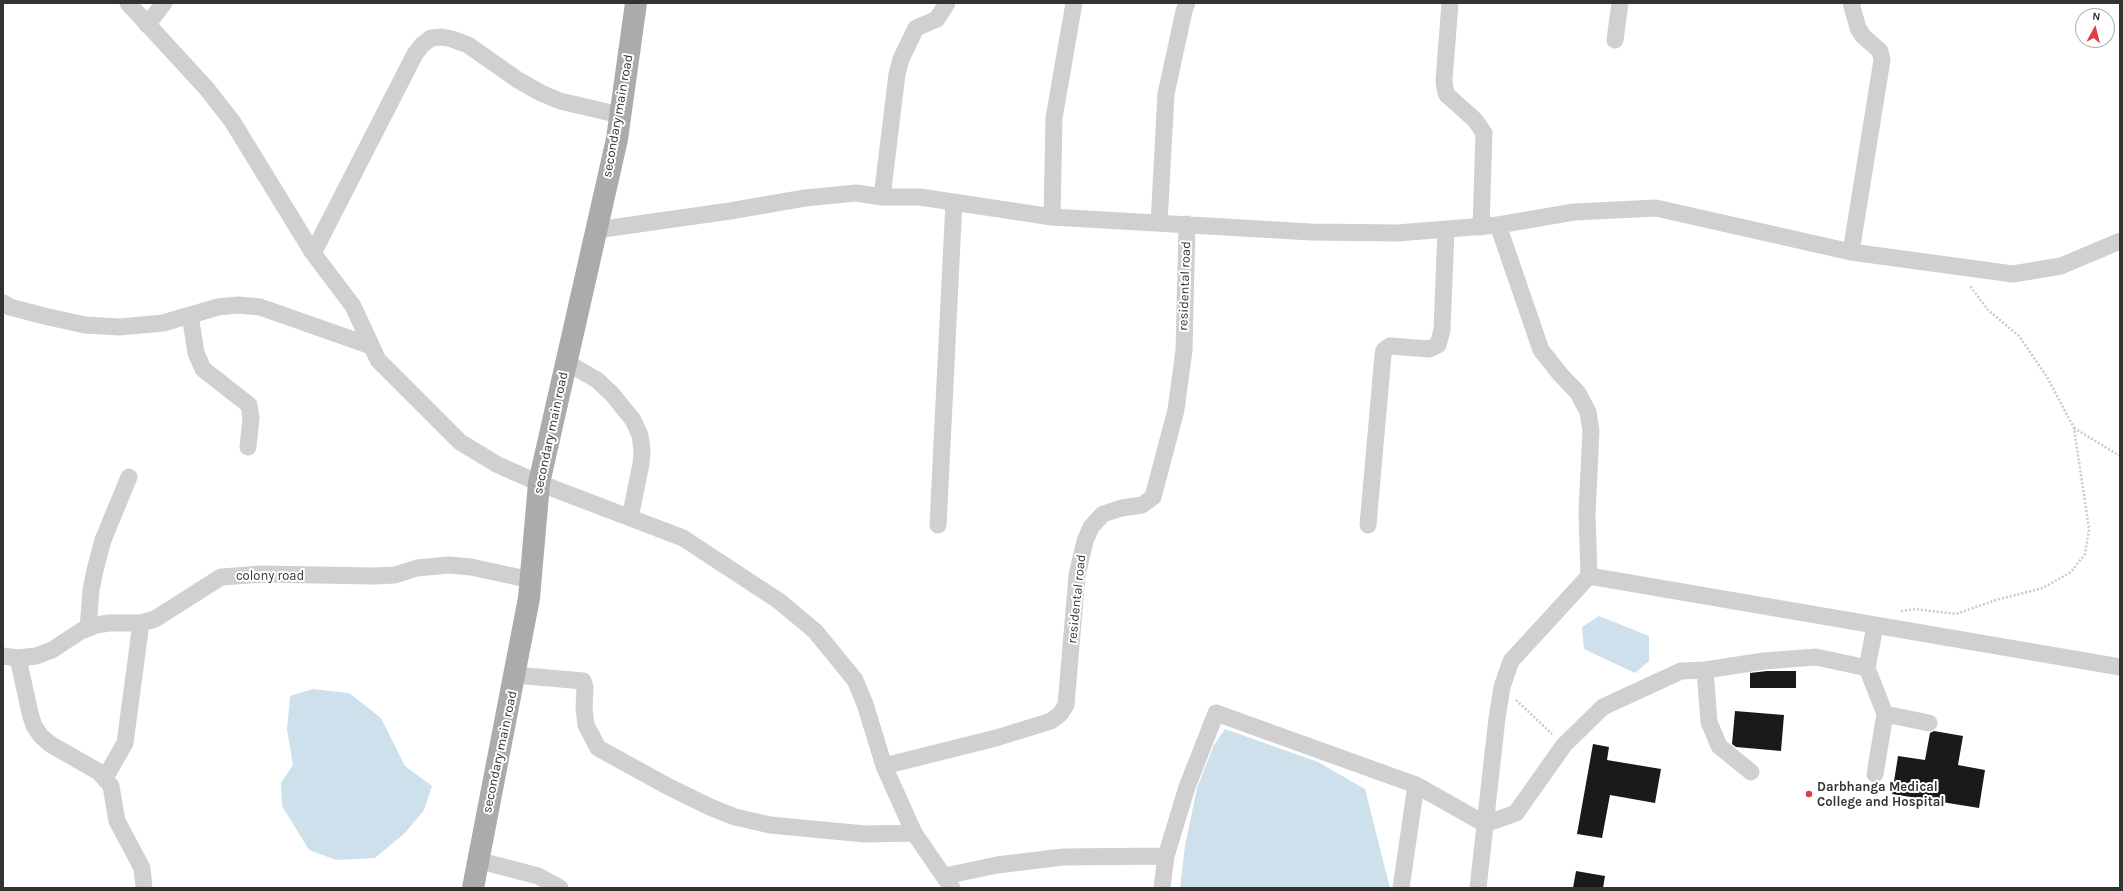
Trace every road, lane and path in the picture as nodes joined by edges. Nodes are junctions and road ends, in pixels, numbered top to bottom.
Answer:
1 (128, 3) edge
2 (164, 3) edge
3 (636, 3) edge
4 (947, 3) edge
5 (1074, 3) edge
6 (1187, 3) edge
7 (1450, 3) edge
8 (1620, 3) edge
9 (1851, 3) edge
10 (147, 25) junction
11 (1615, 40) dead end
12 (620, 115) junction
13 (882, 197) junction
14 (954, 202) junction
15 (1052, 217) junction
16 (1159, 223) junction
17 (1187, 224) junction
18 (1498, 226) junction
19 (1481, 227) junction
20 (596, 230) junction
21 (1446, 230) junction
22 (2120, 241) edge
23 (1851, 252) junction
24 (313, 253) junction
25 (1967, 283) dead end
26 (3, 303) edge
27 (190, 315) junction
28 (371, 346) junction
29 (566, 362) junction
30 (2074, 428) junction
31 (248, 447) dead end
32 (2120, 456) edge
33 (129, 477) dead end
34 (539, 483) junction
35 (630, 518) junction
36 (938, 525) dead end
37 (1368, 525) dead end
38 (1589, 576) junction
39 (531, 580) junction
40 (141, 623) junction
41 (1875, 626) junction
42 (88, 628) junction
43 (11, 657) edge
44 (2120, 667) edge
45 (1867, 668) junction
46 (1705, 670) junction
47 (515, 675) junction
48 (1502, 687) junction
49 (1886, 714) junction
50 (1929, 723) dead end
51 (1564, 745) junction
52 (884, 766) junction
53 (1751, 772) dead end
54 (1875, 774) dead end
55 (106, 778) junction
56 (1416, 785) junction
57 (1484, 824) junction
58 (914, 834) junction
59 (1166, 856) junction
60 (478, 860) junction
61 (949, 882) edge
62 (144, 888) edge
63 (474, 888) edge
64 (560, 888) edge
65 (1162, 888) edge
66 (1401, 888) edge
67 (1478, 888) edge

1 - 10 street
2 - 10 street
3 - 12 main road, secondary main road
4 - 13 street
5 - 15 street
6 - 16 street
7 - 19 street
8 - 11 street
9 - 23 street
10 - 24 street
12 - 20 main road, secondary main road
12 - 24 street
13 - 14 street
13 - 20 street
14 - 15 street
14 - 36 street
15 - 16 street
16 - 17 street
17 - 21 street
17 - 52 street, residental road
18 - 19 street
18 - 23 street
18 - 38 street
19 - 21 street
20 - 29 main road, secondary main road
21 - 37 street
22 - 23 street
24 - 28 street
25 - 30 path
26 - 27 street
27 - 28 street
27 - 31 street
28 - 34 street
29 - 34 main road, secondary main road
29 - 35 street
30 - 32 path
30 - 41 path
33 - 42 street
34 - 35 street
34 - 39 main road, secondary main road
35 - 52 street
38 - 41 street
38 - 48 street
39 - 40 street, colony road
39 - 47 main road, secondary main road
40 - 42 street, colony road
40 - 55 street
41 - 44 street
41 - 45 street
42 - 43 street, colony road
43 - 55 street
45 - 46 street
45 - 49 street
46 - 51 street
46 - 53 street
47 - 58 street
47 - 60 main road, secondary main road
48 - 51 path
48 - 57 street
49 - 50 street
49 - 54 street
51 - 57 street
52 - 58 street
55 - 62 street
56 - 57 street
56 - 59 street
56 - 66 street
57 - 67 street
58 - 61 street
59 - 61 street
59 - 65 street
60 - 63 main road, secondary main road
60 - 64 street

